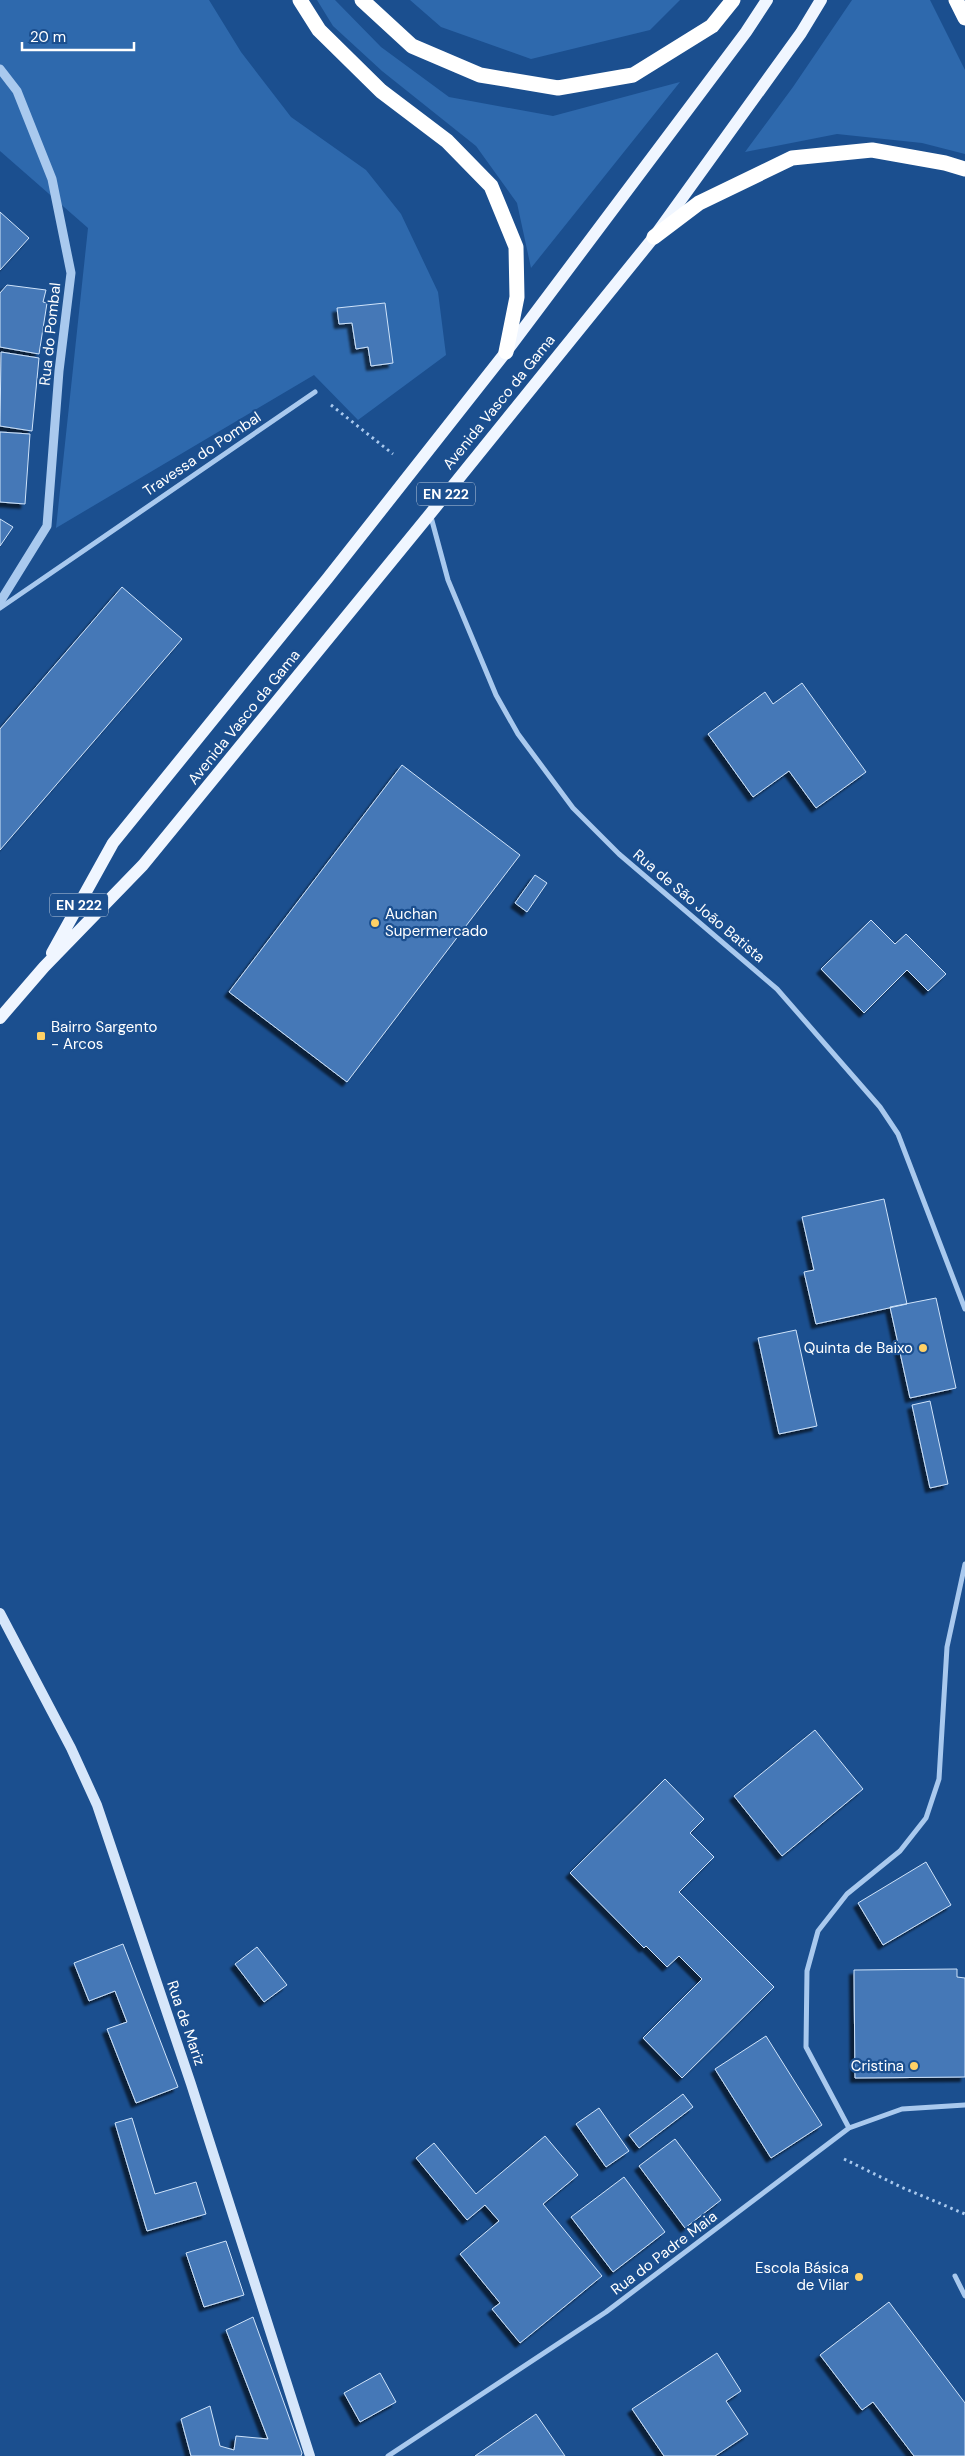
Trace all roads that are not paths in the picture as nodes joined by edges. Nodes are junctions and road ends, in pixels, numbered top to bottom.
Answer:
1 (300, 0) edge
2 (362, 0) edge
3 (733, 0) edge
4 (767, 0) edge
5 (821, 0) edge
6 (956, 0) edge
7 (965, 18) edge
8 (0, 69) edge
9 (965, 169) edge
10 (654, 238) junction
11 (506, 352) junction
12 (315, 392) road end
13 (430, 514) junction
14 (0, 602) edge
15 (0, 608) edge
16 (44, 967) junction
17 (0, 1018) edge
18 (965, 1309) edge
19 (965, 1564) edge
20 (0, 1613) edge
21 (965, 2105) edge
22 (849, 2128) junction
23 (955, 2276) dead end
24 (965, 2296) edge
25 (310, 2456) edge
26 (388, 2456) edge

1 - 11 highway
2 - 3 highway
4 - 11 main road, Avenida Vasco da Gama / EN 222
5 - 10 main road, Avenida Vasco da Gama / EN 222
6 - 7 highway
8 - 14 street, Rua do Pombal
9 - 10 highway
10 - 13 main road, Avenida Vasco da Gama / EN 222
11 - 16 main road, Avenida Vasco da Gama / EN 222
12 - 15 street, Travessa do Pombal
13 - 16 main road, Avenida Vasco da Gama / EN 222
13 - 18 street, Rua de São João Batista
16 - 17 main road, Avenida Vasco da Gama / EN 222
19 - 22 street
20 - 25 main road, Rua de Mariz
21 - 22 street, Rua do Padre Maia
22 - 26 street, Rua do Padre Maia
23 - 24 street

